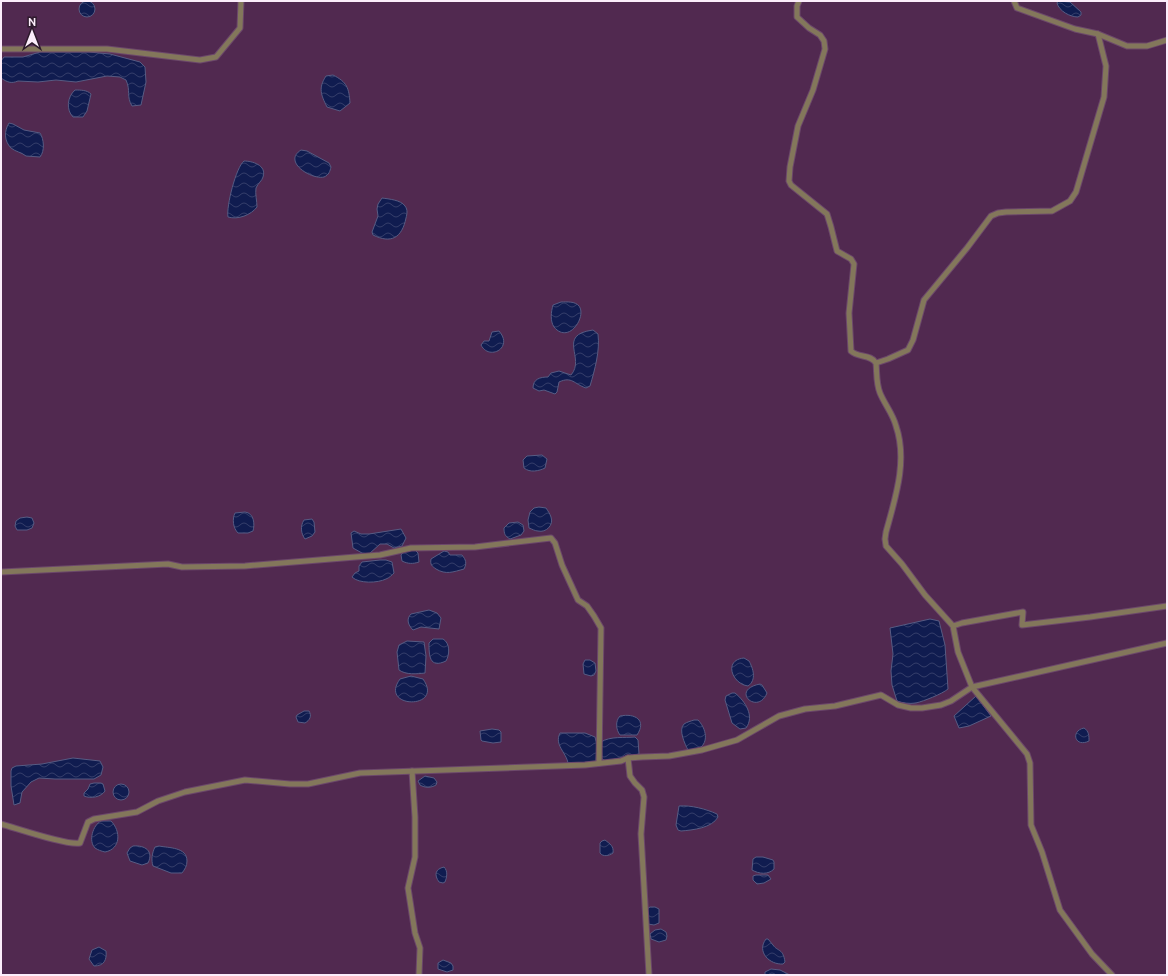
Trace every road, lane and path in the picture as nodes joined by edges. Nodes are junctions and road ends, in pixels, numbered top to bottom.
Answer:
1 (241, 1) edge
2 (799, 1) edge
3 (1014, 1) edge
4 (1098, 34) junction
5 (1167, 40) edge
6 (1, 49) edge
7 (876, 362) junction
8 (1, 572) edge
9 (1167, 606) edge
10 (953, 626) junction
11 (1167, 643) edge
12 (972, 687) junction
13 (628, 758) junction
14 (599, 763) junction
15 (412, 771) junction
16 (1, 824) edge
17 (419, 975) edge
18 (648, 975) edge
19 (1112, 975) edge

1 - 6 street
2 - 7 street
3 - 4 street
4 - 5 street
4 - 7 street
7 - 10 street
8 - 14 street
9 - 10 street
10 - 12 street
11 - 12 street
12 - 13 street
12 - 19 street
13 - 14 street
13 - 18 street
14 - 15 street
15 - 16 street
15 - 17 street

